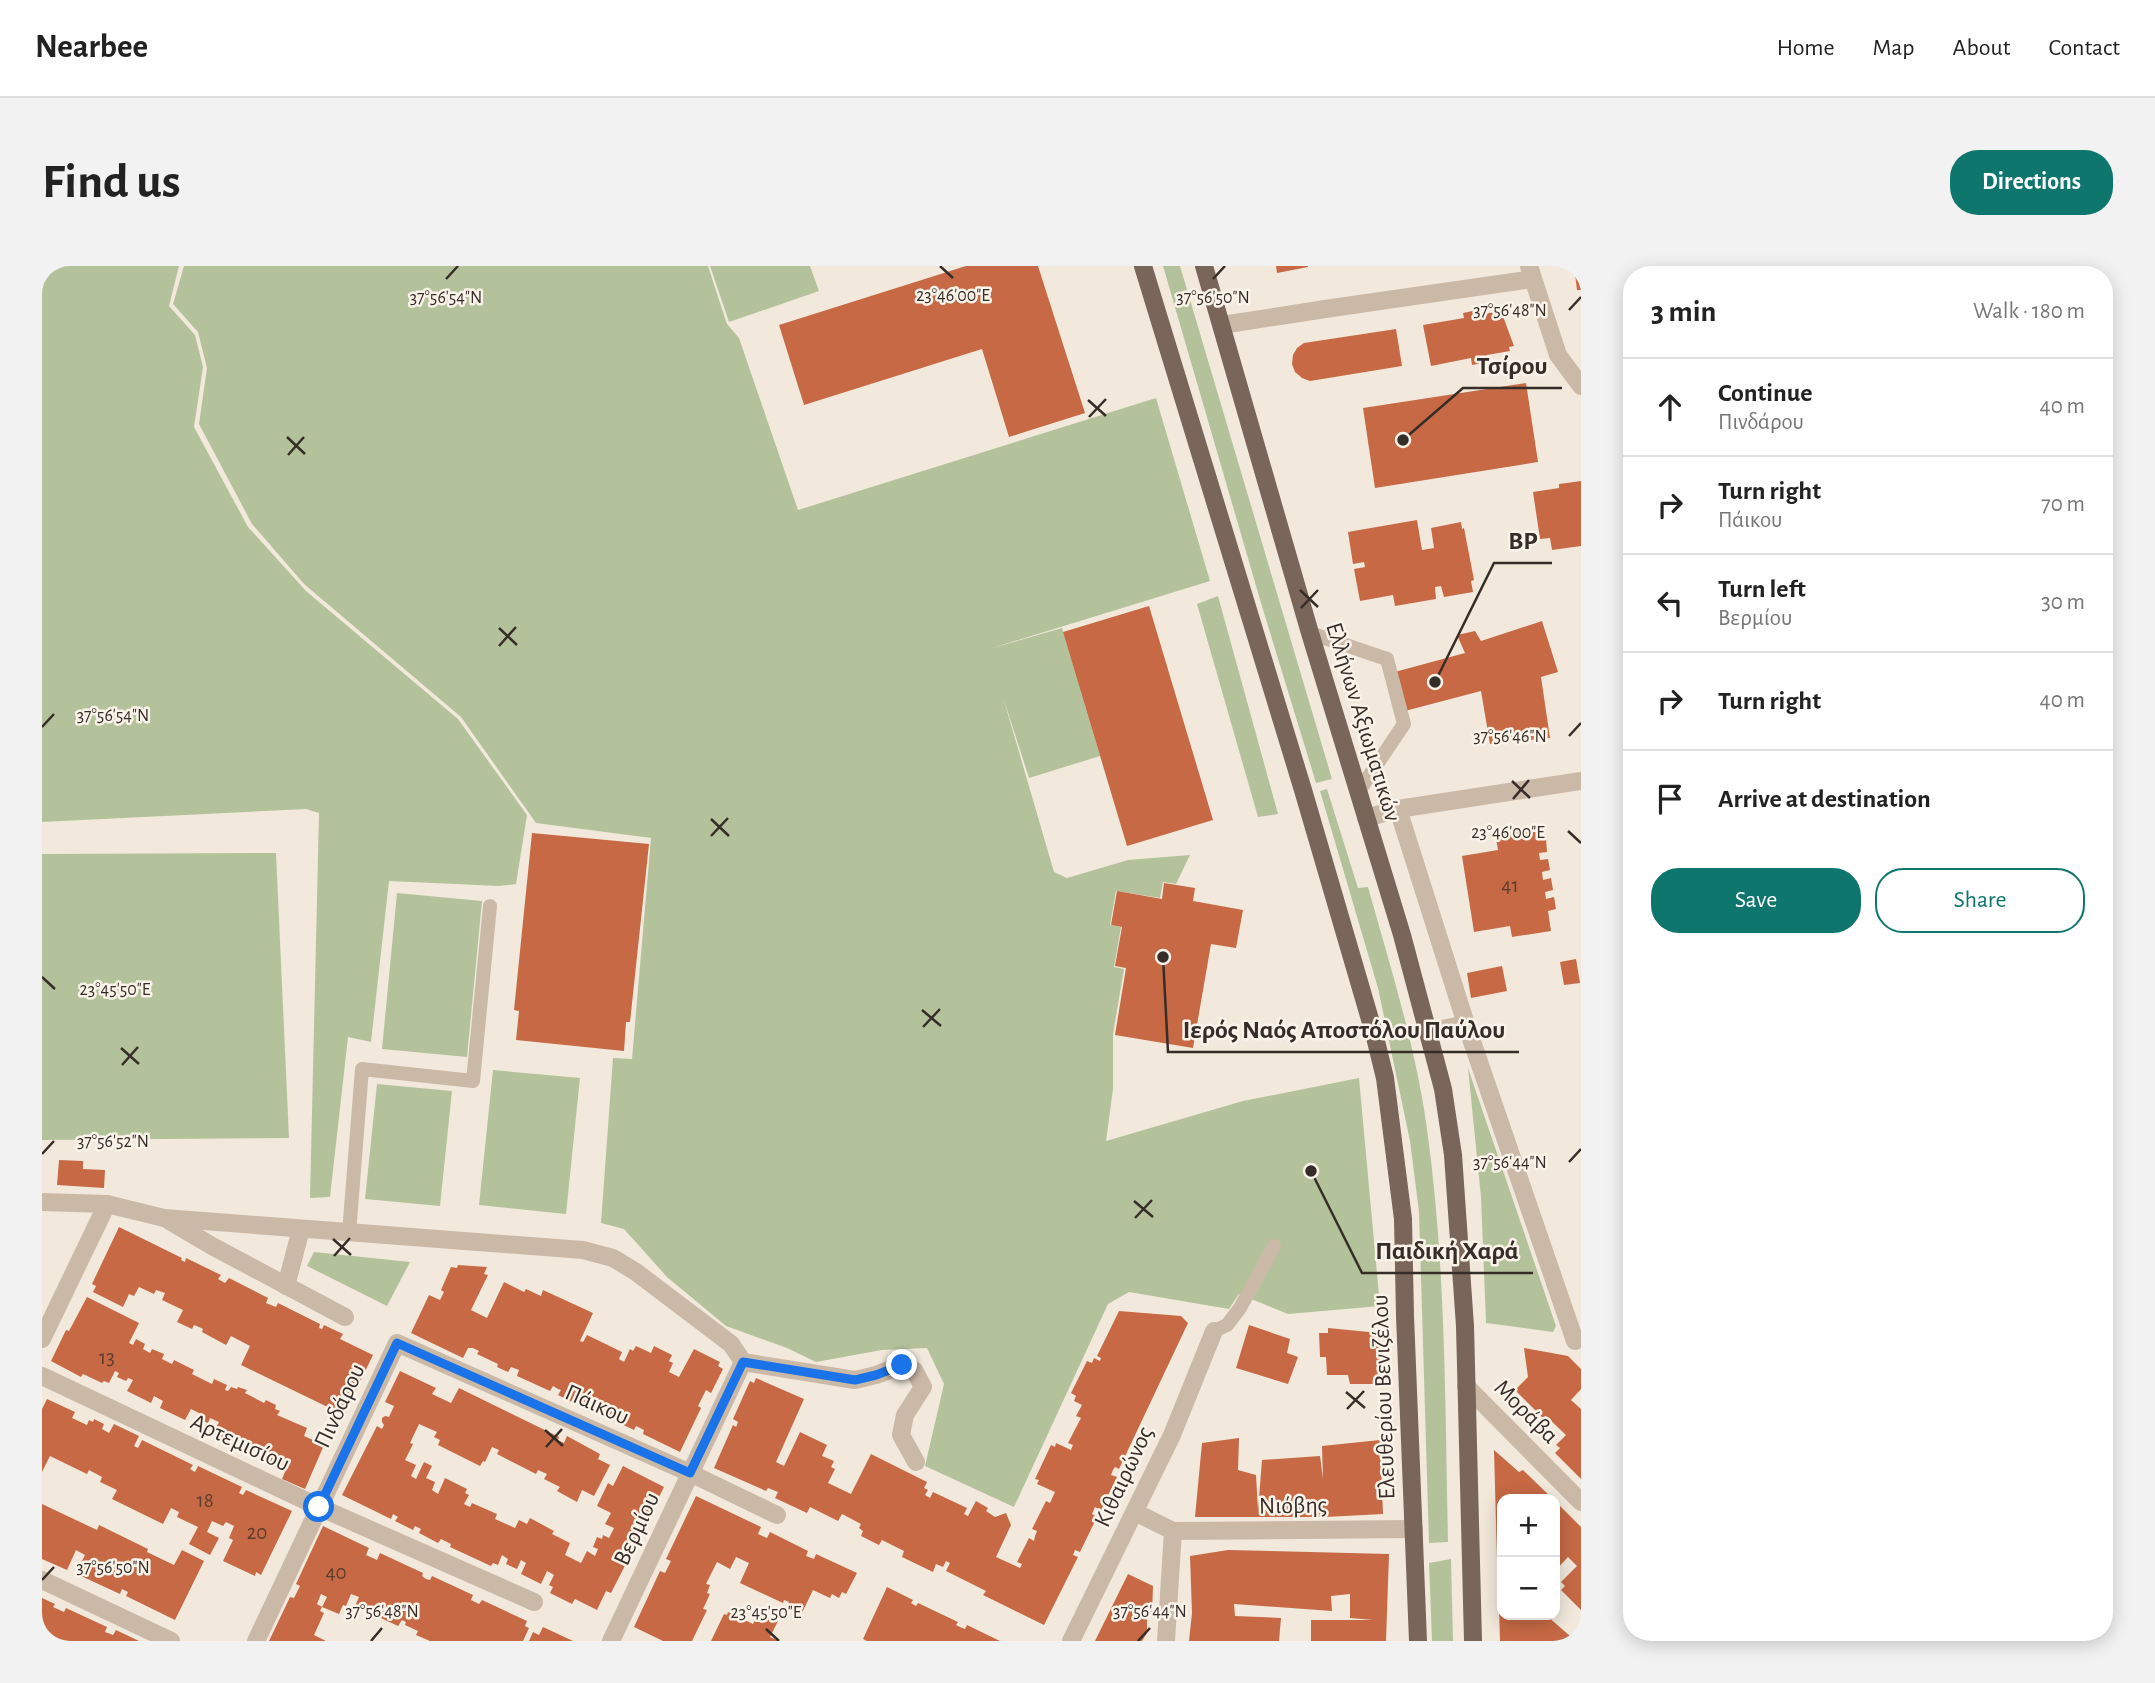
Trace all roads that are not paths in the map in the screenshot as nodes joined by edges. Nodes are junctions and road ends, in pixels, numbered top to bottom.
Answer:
1 (1143, 266) edge
2 (1204, 266) edge
3 (1531, 273) edge
4 (1222, 325) junction
5 (1581, 386) edge
6 (1310, 633) junction
7 (1581, 781) edge
8 (1359, 791) junction
9 (1398, 809) junction
10 (1366, 818) junction
11 (490, 906) dead end
12 (1466, 1024) junction
13 (1428, 1032) junction
14 (42, 1202) edge
15 (107, 1204) junction
16 (164, 1219) junction
17 (301, 1229) junction
18 (349, 1233) junction
19 (1274, 1246) dead end
20 (286, 1286) junction
21 (345, 1317) dead end
22 (1214, 1331) joint
23 (42, 1339) edge
24 (1575, 1341) dead end
25 (397, 1343) joint
26 (743, 1362) junction
27 (42, 1376) edge
28 (1466, 1386) junction
29 (916, 1462) dead end
30 (690, 1473) junction
31 (1581, 1502) edge
32 (319, 1507) junction
33 (1135, 1512) junction
34 (777, 1515) dead end
35 (1414, 1529) junction
36 (1173, 1531) junction
37 (42, 1580) edge
38 (534, 1602) dead end
39 (171, 1641) edge
40 (256, 1641) edge
41 (611, 1641) edge
42 (1071, 1641) edge
43 (1166, 1641) edge
44 (1418, 1641) edge
45 (1474, 1641) edge

1 - 35 main road, Ελευθερίου Βενιζέλου
2 - 4 main road, Ελλήνων Αξιωματικών
3 - 4 street
3 - 5 street
4 - 6 main road, Ελλήνων Αξιωματικών
6 - 8 main road, Ελλήνων Αξιωματικών
6 - 8 lane
7 - 9 street
8 - 10 main road, Ελλήνων Αξιωματικών
9 - 10 street
9 - 12 street, Ελλήνων Αξιωματικών
10 - 13 main road, Ελλήνων Αξιωματικών
11 - 18 lane
12 - 13 street
12 - 24 street, Ελλήνων Αξιωματικών
13 - 28 main road
14 - 15 street
15 - 16 street
15 - 23 street
16 - 17 street
16 - 20 street
17 - 18 street
17 - 20 street
18 - 26 street
19 - 22 lane
20 - 21 street
22 - 33 street, Κιθαιρώνος
25 - 30 street, Πάικου
25 - 32 street, Πινδάρου
26 - 29 street
26 - 30 street, Βερμίου
27 - 32 street, Αρτεμισίου
28 - 31 street, Μοράβα
28 - 45 main road
30 - 34 street, Πάικου
30 - 41 street, Βερμίου
32 - 38 street, Αρτεμισίου
32 - 40 street, Πινδάρου
33 - 36 street
33 - 42 street, Κιθαιρώνος
35 - 36 street, Νιόβης
35 - 44 main road, Ελευθερίου Βενιζέλου
36 - 43 street
37 - 39 street

